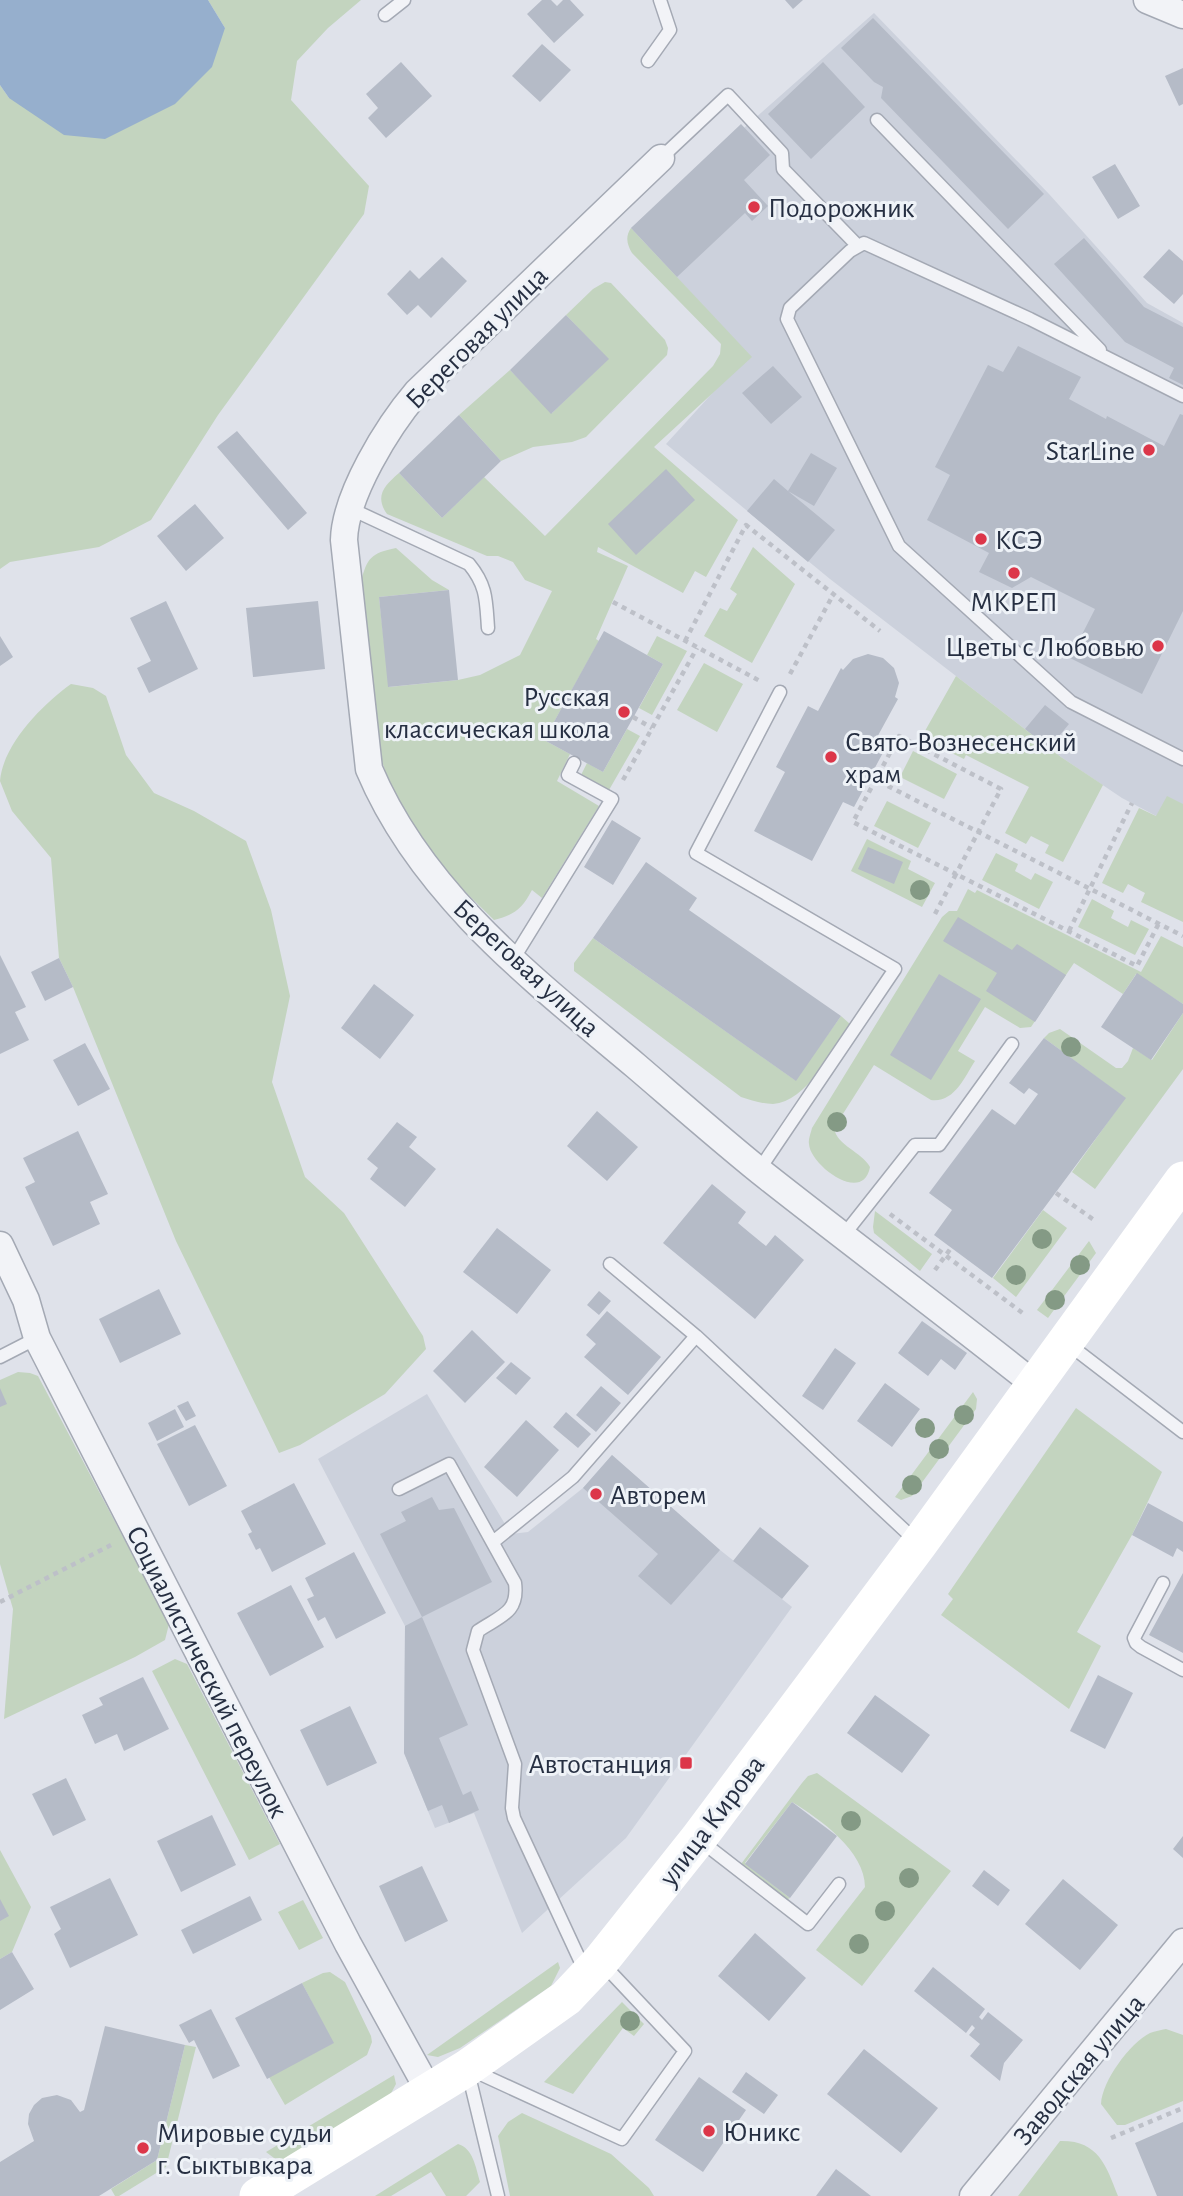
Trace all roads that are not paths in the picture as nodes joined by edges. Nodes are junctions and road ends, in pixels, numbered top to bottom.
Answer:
1 (404, 0) edge
2 (660, 0) edge
3 (1147, 0) edge
4 (384, 15) dead end
5 (1183, 15) edge
6 (648, 61) dead end
7 (877, 120) dead end
8 (661, 158) joint
9 (857, 245) junction
10 (1107, 358) junction
11 (1183, 396) edge
12 (349, 508) junction
13 (488, 628) dead end
14 (780, 692) road end
15 (1183, 759) edge
16 (574, 764) dead end
17 (512, 961) junction
18 (1012, 1044) dead end
19 (759, 1170) junction
20 (1183, 1180) edge
21 (843, 1236) junction
22 (0, 1245) edge
23 (610, 1264) dead end
24 (696, 1336) junction
25 (37, 1338) junction
26 (1065, 1341) junction
27 (0, 1357) edge
28 (1034, 1384) junction
29 (1183, 1432) edge
30 (399, 1489) dead end
31 (493, 1542) junction
32 (919, 1544) junction
33 (1163, 1583) dead end
34 (1183, 1670) edge
35 (698, 1839) junction
36 (839, 1884) dead end
37 (1183, 1942) edge
38 (594, 1968) junction
39 (467, 2068) junction
40 (429, 2091) junction
41 (258, 2196) edge
42 (498, 2196) edge
43 (973, 2196) edge

1 - 4 lane
2 - 6 lane
3 - 5 street
7 - 10 lane
8 - 9 lane
8 - 12 street, Береговая улица
9 - 10 lane
9 - 15 lane
10 - 11 lane
12 - 13 lane
12 - 17 street, Береговая улица
14 - 19 lane
16 - 17 lane
17 - 19 street, Береговая улица
18 - 21 lane
19 - 21 street, Береговая улица
20 - 26 main road, улица Кирова
21 - 28 street, Береговая улица
22 - 25 street, Социалистический переулок
23 - 24 lane
24 - 31 lane
24 - 32 lane
25 - 27 lane
25 - 40 street, Социалистический переулок
26 - 28 main road, улица Кирова
26 - 29 lane
28 - 32 main road, улица Кирова
30 - 31 lane
31 - 38 lane
32 - 35 main road, улица Кирова
33 - 34 lane
35 - 36 lane
35 - 38 main road, улица Кирова
37 - 43 street, Заводская улица
38 - 39 main road, улица Кирова
38 - 39 lane
39 - 40 main road, улица Кирова
39 - 42 lane
40 - 41 main road, улица Кирова

